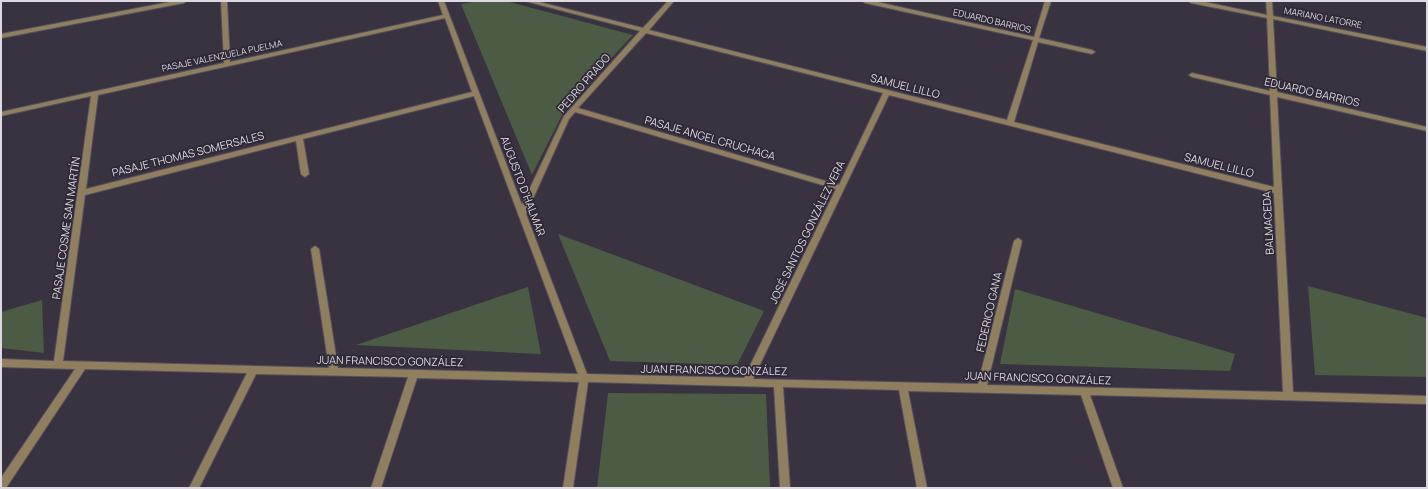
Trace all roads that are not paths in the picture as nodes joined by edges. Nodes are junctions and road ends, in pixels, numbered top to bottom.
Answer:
1 (184, 1) edge
2 (224, 1) edge
3 (441, 1) edge
4 (528, 1) edge
5 (671, 1) edge
6 (865, 1) edge
7 (1048, 1) edge
8 (1191, 1) edge
9 (1269, 1) edge
10 (447, 16) junction
11 (1270, 17) junction
12 (645, 30) junction
13 (1, 36) edge
14 (1036, 40) junction
15 (1427, 49) edge
16 (1092, 52) dead end
17 (227, 64) junction
18 (1192, 75) dead end
19 (887, 92) junction
20 (95, 93) junction
21 (476, 93) junction
22 (1273, 94) junction
23 (574, 109) junction
24 (1, 114) edge
25 (1010, 123) junction
26 (1427, 129) edge
27 (299, 138) junction
28 (305, 174) dead end
29 (841, 188) junction
30 (1278, 191) junction
31 (82, 192) junction
32 (522, 213) junction
33 (1018, 241) dead end
34 (315, 250) dead end
35 (1, 363) edge
36 (58, 365) junction
37 (83, 365) junction
38 (254, 370) junction
39 (334, 372) junction
40 (414, 374) junction
41 (584, 378) junction
42 (748, 382) junction
43 (778, 383) junction
44 (903, 387) junction
45 (982, 388) junction
46 (1084, 391) junction
47 (1288, 396) junction
48 (1427, 400) edge
49 (1, 487) edge
50 (194, 488) edge
51 (376, 488) edge
52 (568, 488) edge
53 (785, 488) edge
54 (922, 488) edge
55 (1118, 488) edge

1 - 13 street
2 - 17 street
3 - 10 street, AUGUSTO D'HALMAR
4 - 12 street, SAMUEL LILLO
5 - 12 street, PEDRO PRADO
6 - 14 street, EDUARDO BARRIOS
7 - 14 street
8 - 11 street, MARIANO LATORRE
9 - 11 street, BALMACEDA
10 - 17 street, PASAJE VALENZUELA PUELMA
10 - 21 street, AUGUSTO D'HALMAR
11 - 15 street, MARIANO LATORRE
11 - 22 street, BALMACEDA
12 - 19 street, SAMUEL LILLO
12 - 23 street, PEDRO PRADO
14 - 16 street, EDUARDO BARRIOS
14 - 25 street
17 - 20 street, PASAJE VALENZUELA PUELMA
18 - 22 street, EDUARDO BARRIOS
19 - 25 street, SAMUEL LILLO
19 - 29 street, JOSÉ SANTOS GONZÁLEZ VERA
20 - 24 street, PASAJE VALENZUELA PUELMA
20 - 31 street, PASAJE COSME SAN MARTÍN
21 - 27 street, PASAJE THOMAS SOMERSALES
21 - 32 street, AUGUSTO D'HALMAR
22 - 26 street, EDUARDO BARRIOS
22 - 30 street, BALMACEDA
23 - 29 street, PASAJE ANGEL CRUCHAGA
23 - 32 street, PEDRO PRADO
25 - 30 street, SAMUEL LILLO
27 - 28 street
27 - 31 street, PASAJE THOMAS SOMERSALES
29 - 42 street, JOSÉ SANTOS GONZÁLEZ VERA
30 - 47 street, BALMACEDA
31 - 36 street, PASAJE COSME SAN MARTÍN
32 - 41 street, AUGUSTO D'HALMAR
33 - 45 street, FEDERICO GANA
34 - 39 street
35 - 36 street, JUAN FRANCISCO GONZÁLEZ
36 - 37 street, JUAN FRANCISCO GONZÁLEZ
37 - 38 street, JUAN FRANCISCO GONZÁLEZ
37 - 49 street
38 - 39 street, JUAN FRANCISCO GONZÁLEZ
38 - 50 street
39 - 40 street, JUAN FRANCISCO GONZÁLEZ
40 - 41 street, JUAN FRANCISCO GONZÁLEZ
40 - 51 street
41 - 42 street, JUAN FRANCISCO GONZÁLEZ
41 - 52 street
42 - 43 street, JUAN FRANCISCO GONZÁLEZ
43 - 44 street, JUAN FRANCISCO GONZÁLEZ
43 - 53 street
44 - 45 street, JUAN FRANCISCO GONZÁLEZ
44 - 54 street
45 - 46 street, JUAN FRANCISCO GONZÁLEZ
46 - 47 street, JUAN FRANCISCO GONZÁLEZ
46 - 55 street
47 - 48 street, JUAN FRANCISCO GONZÁLEZ

